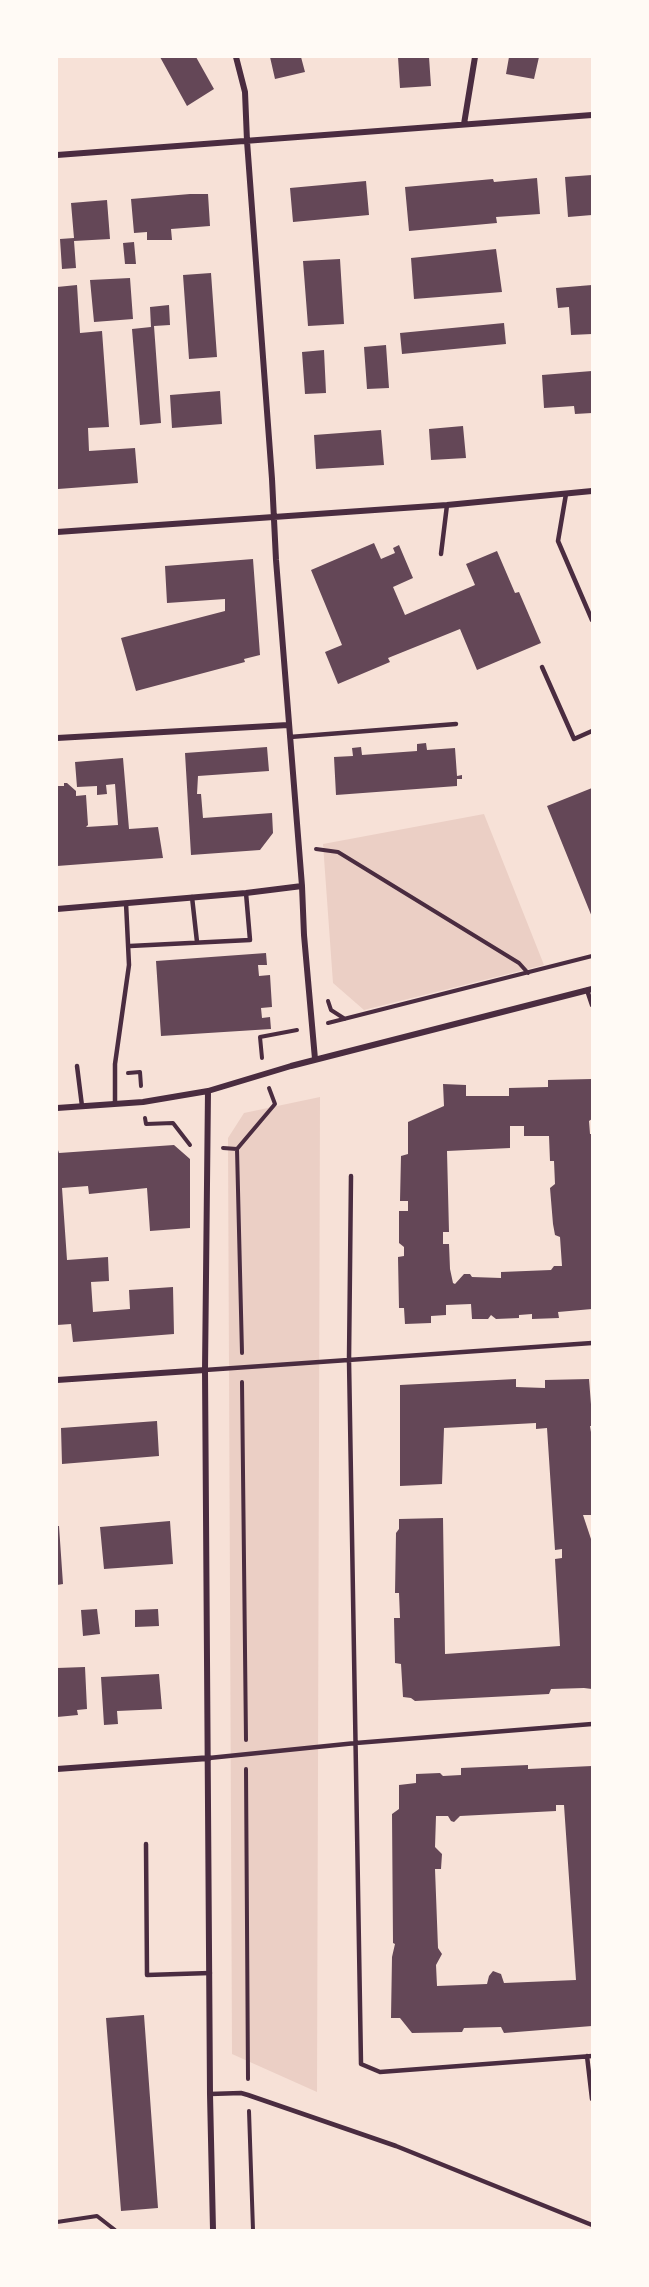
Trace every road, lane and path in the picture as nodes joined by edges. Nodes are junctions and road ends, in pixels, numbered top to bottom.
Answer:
1 (236, 57) edge
2 (475, 57) edge
3 (592, 115) edge
4 (464, 124) junction
5 (246, 141) junction
6 (57, 155) edge
7 (592, 492) edge
8 (566, 494) junction
9 (447, 505) junction
10 (274, 516) junction
11 (57, 532) edge
12 (441, 554) dead end
13 (592, 620) edge
14 (542, 667) dead end
15 (456, 724) dead end
16 (288, 725) junction
17 (592, 731) edge
18 (290, 737) junction
19 (57, 738) edge
20 (316, 849) dead end
21 (302, 886) junction
22 (246, 893) junction
23 (192, 897) junction
24 (126, 903) junction
25 (57, 909) edge
26 (196, 942) junction
27 (130, 946) junction
28 (528, 973) dead end
29 (590, 989) edge
30 (592, 1005) edge
31 (315, 1059) junction
32 (77, 1066) dead end
33 (208, 1091) junction
34 (115, 1103) junction
35 (82, 1106) junction
36 (57, 1108) edge
37 (237, 1149) dead end
38 (351, 1176) dead end
39 (592, 1343) edge
40 (350, 1360) junction
41 (242, 1369) junction
42 (205, 1370) junction
43 (57, 1380) edge
44 (592, 1724) edge
45 (356, 1743) junction
46 (246, 1755) junction
47 (209, 1758) junction
48 (57, 1769) edge
49 (146, 1844) dead end
50 (210, 1973) junction
51 (590, 2056) edge
52 (210, 2094) junction
53 (248, 2095) junction
54 (592, 2099) edge
55 (57, 2222) edge
56 (592, 2225) edge
57 (115, 2230) edge
58 (213, 2230) edge
59 (253, 2230) edge

1 - 5 street
2 - 4 street
3 - 4 street
4 - 5 street
5 - 6 street
5 - 10 street
7 - 8 street
8 - 9 street
8 - 13 lane
9 - 10 street
9 - 12 lane
10 - 11 street
10 - 16 street
14 - 17 lane
15 - 18 lane
16 - 18 street
16 - 19 street
18 - 21 street
20 - 28 path
21 - 22 street
21 - 31 street
22 - 23 street
22 - 26 lane
23 - 24 street
23 - 26 lane
24 - 25 street
24 - 27 lane
26 - 27 lane
27 - 34 lane
29 - 30 lane
29 - 31 street
31 - 33 street
32 - 35 lane
33 - 34 street
33 - 42 street
34 - 35 street
35 - 36 street
37 - 41 path
38 - 40 lane
39 - 40 lane
40 - 41 lane
40 - 45 lane
41 - 42 lane
41 - 46 path
42 - 43 street
42 - 47 street
44 - 45 lane
45 - 46 lane
45 - 51 lane
46 - 47 lane
46 - 53 path
47 - 48 street
47 - 50 street
49 - 50 lane
50 - 52 street
51 - 54 lane
52 - 53 lane
52 - 58 street
53 - 56 lane
53 - 59 path
55 - 57 path

